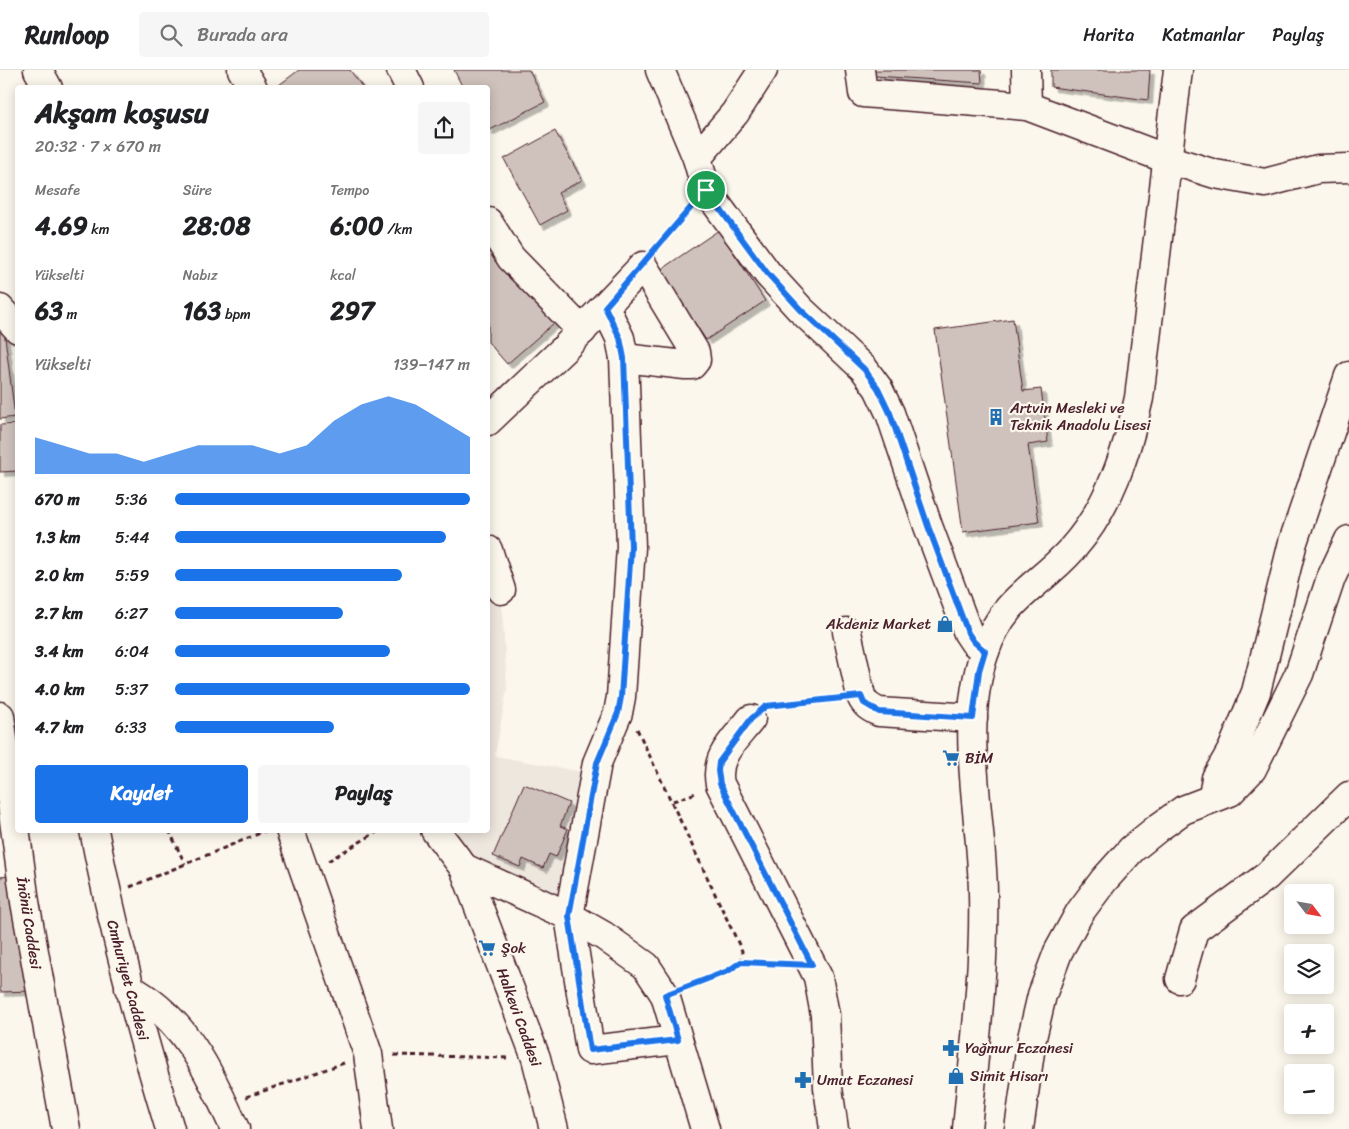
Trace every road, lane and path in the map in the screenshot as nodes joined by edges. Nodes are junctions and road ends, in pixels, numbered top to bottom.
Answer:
1 (38, 70) edge
2 (242, 70) edge
3 (401, 70) edge
4 (660, 70) edge
5 (763, 70) edge
6 (860, 70) edge
7 (1026, 70) edge
8 (1178, 70) edge
9 (46, 85) edge
10 (251, 85) edge
11 (408, 85) edge
12 (1027, 106) junction
13 (697, 158) junction
14 (1167, 159) junction
15 (1349, 168) edge
16 (706, 190) junction
17 (490, 225) edge
18 (643, 266) junction
19 (605, 307) junction
20 (0, 309) edge
21 (15, 326) edge
22 (582, 331) junction
23 (624, 358) junction
24 (1349, 376) edge
25 (490, 419) edge
26 (1349, 540) edge
27 (490, 556) edge
28 (501, 590) dead end
29 (847, 632) dead end
30 (985, 651) junction
31 (861, 696) junction
32 (618, 713) junction
33 (0, 716) edge
34 (973, 718) junction
35 (751, 719) joint
36 (4, 761) edge
37 (1349, 796) edge
38 (1213, 797) junction
39 (95, 833) edge
40 (170, 833) edge
41 (259, 833) edge
42 (291, 833) edge
43 (375, 833) edge
44 (437, 833) edge
45 (185, 864) junction
46 (464, 868) junction
47 (306, 874) junction
48 (107, 897) junction
49 (569, 916) junction
50 (741, 962) junction
51 (812, 965) junction
52 (1180, 979) dead end
53 (129, 988) junction
54 (665, 995) junction
55 (678, 1040) junction
56 (368, 1054) junction
57 (536, 1058) junction
58 (223, 1105) junction
59 (66, 1129) edge
60 (170, 1129) edge
61 (235, 1129) edge
62 (378, 1129) edge
63 (554, 1129) edge
64 (705, 1129) edge
65 (834, 1129) edge
66 (967, 1129) edge
67 (1019, 1129) edge

1 - 9 street
2 - 10 street
3 - 11 street
4 - 13 street
5 - 13 street
6 - 12 street
7 - 12 street
8 - 14 street
12 - 14 street
13 - 16 street
14 - 15 street
14 - 30 street
16 - 18 path
16 - 30 street
17 - 22 street
18 - 19 street
18 - 23 street
19 - 22 street
19 - 23 street
20 - 21 street
22 - 25 street
23 - 32 street
24 - 38 street
26 - 38 street
27 - 28 street
29 - 31 street
30 - 34 street
31 - 34 street
31 - 35 path
32 - 49 street
32 - 50 path
33 - 36 street, İnönü Caddesi
34 - 66 street
35 - 51 street
36 - 59 street, İnönü Caddesi
37 - 52 street
38 - 67 street
39 - 48 street, Cmhuriyet Caddesi
40 - 45 path
41 - 45 path
42 - 47 street
43 - 47 path
44 - 46 street, Halkevi Caddesi
45 - 48 path
46 - 49 street
46 - 57 street, Halkevi Caddesi
47 - 56 street
48 - 53 street, Cmhuriyet Caddesi
49 - 54 street
49 - 55 street
50 - 51 path
50 - 54 path
51 - 65 street
53 - 58 street
53 - 60 street, Cmhuriyet Caddesi
54 - 55 street
55 - 64 street
56 - 57 path
56 - 58 path
56 - 62 street
57 - 63 street, Halkevi Caddesi
58 - 61 street

